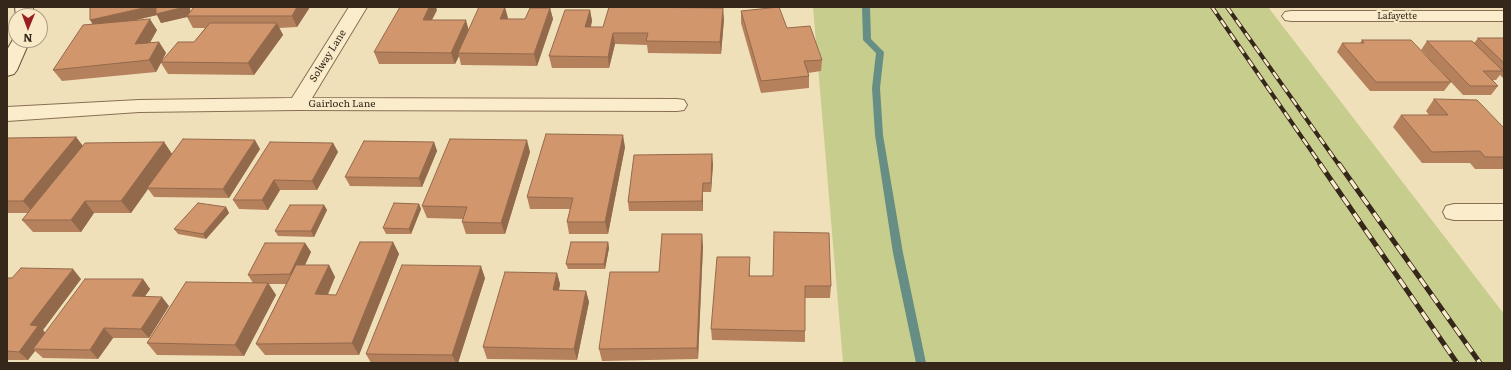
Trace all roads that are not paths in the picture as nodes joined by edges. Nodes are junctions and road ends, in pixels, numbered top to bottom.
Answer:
1 (358, 7) edge
2 (1291, 16) dead end
3 (1504, 16) edge
4 (17, 48) edge
5 (7, 70) edge
6 (298, 104) junction
7 (677, 105) dead end
8 (7, 114) edge
9 (1454, 212) dead end
10 (1504, 212) edge

1 - 6 street, Solway Lane
2 - 3 street, Lafayette
4 - 5 street
6 - 7 street, Gairloch Lane
6 - 8 street, Gairloch Lane
9 - 10 street

